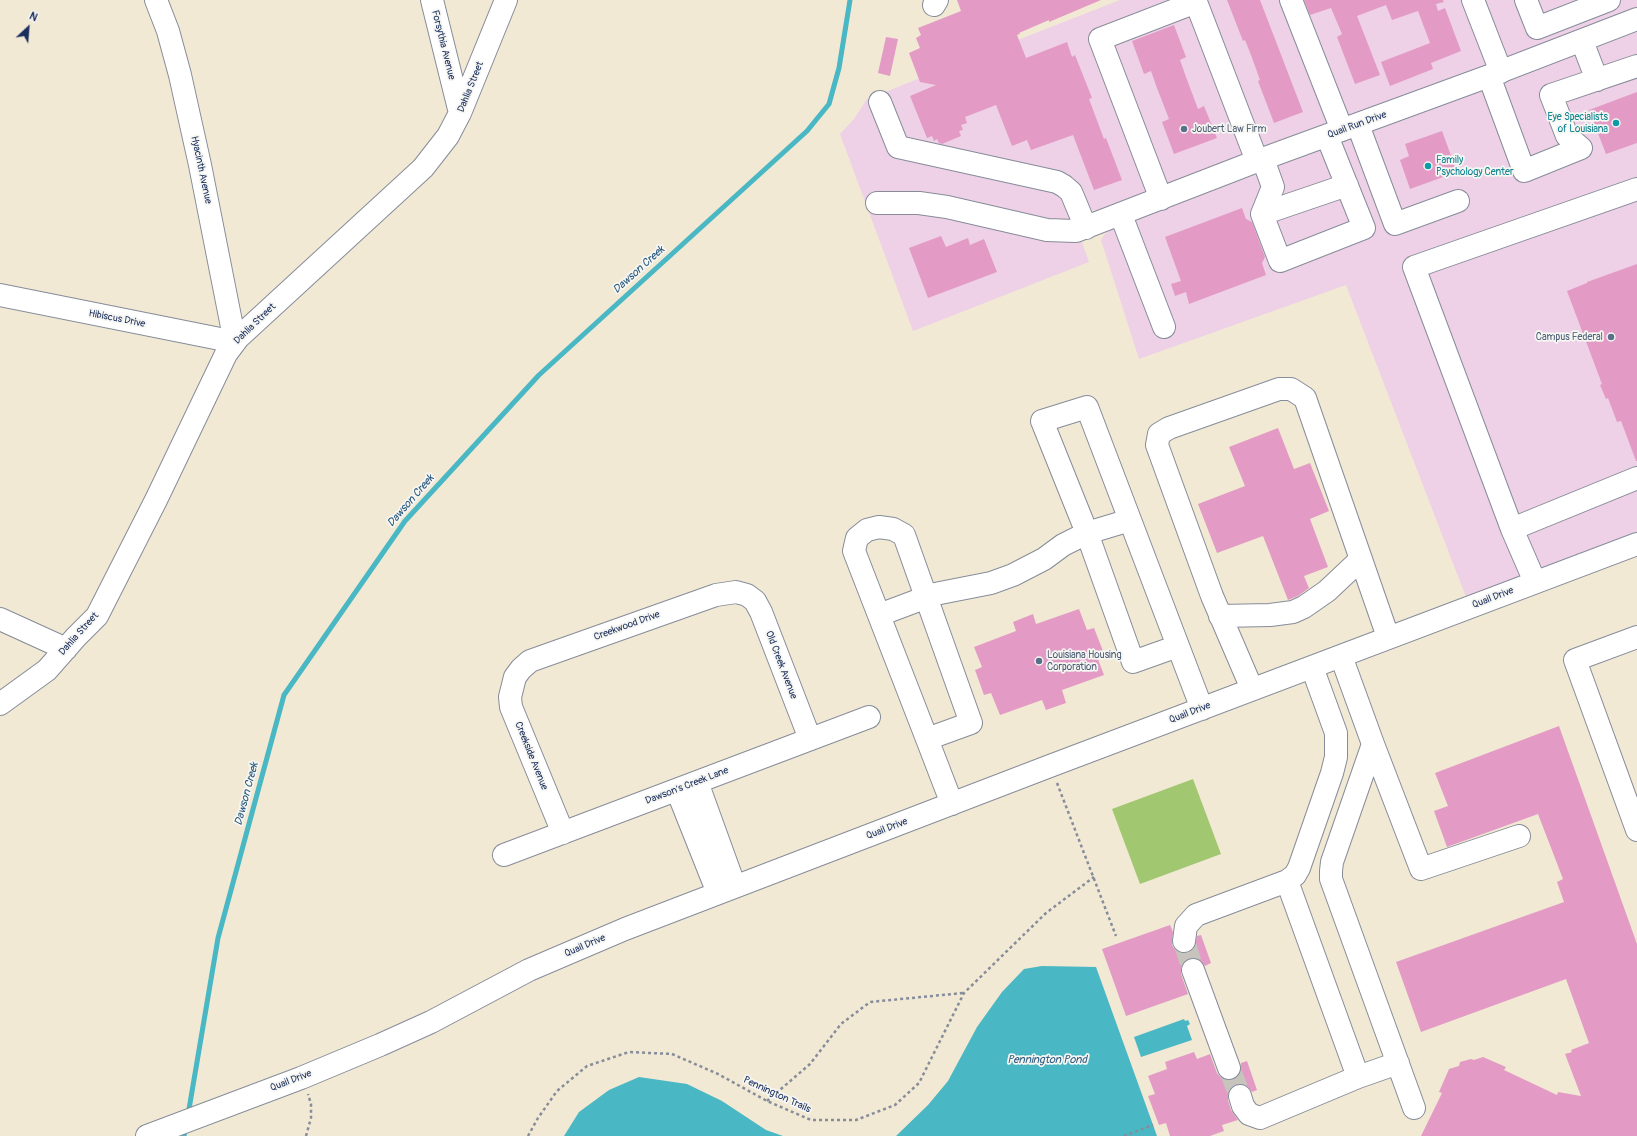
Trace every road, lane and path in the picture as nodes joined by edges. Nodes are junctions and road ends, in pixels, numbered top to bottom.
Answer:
1 (156, 0) edge
2 (432, 0) edge
3 (506, 0) edge
4 (1291, 0) edge
5 (1473, 0) edge
6 (1526, 0) edge
7 (1609, 0) edge
8 (1637, 19) edge
9 (1537, 28) junction
10 (1582, 41) junction
11 (1546, 54) junction
12 (1637, 66) edge
13 (1495, 74) junction
14 (1597, 80) junction
15 (880, 102) dead end
16 (460, 113) junction
17 (1342, 130) junction
18 (1260, 160) junction
19 (1347, 185) junction
20 (1637, 189) edge
21 (1161, 199) junction
22 (1458, 201) dead end
23 (877, 203) dead end
24 (1262, 214) junction
25 (1121, 215) junction
26 (1081, 229) junction
27 (0, 295) edge
28 (1164, 327) dead end
29 (235, 342) junction
30 (1637, 478) edge
31 (1130, 520) junction
32 (1512, 529) junction
33 (1087, 533) junction
34 (1637, 544) edge
35 (1361, 559) junction
36 (1535, 582) junction
37 (747, 595) joint
38 (926, 597) junction
39 (879, 615) junction
40 (1220, 616) junction
41 (0, 619) edge
42 (1388, 638) junction
43 (1636, 641) edge
44 (1178, 646) junction
45 (66, 649) junction
46 (1341, 656) junction
47 (1312, 667) junction
48 (515, 677) joint
49 (1252, 689) junction
50 (0, 704) edge
51 (1202, 709) junction
52 (869, 717) dead end
53 (810, 739) junction
54 (926, 739) junction
55 (1373, 744) junction
56 (1050, 766) junction
57 (697, 782) junction
58 (676, 790) junction
59 (952, 804) junction
60 (1637, 830) edge
61 (563, 833) junction
62 (1518, 836) dead end
63 (504, 855) dead end
64 (1094, 877) junction
65 (1286, 881) junction
66 (726, 890) junction
67 (1116, 936) dead end
68 (1184, 941) tunnel mouth
69 (1193, 970) tunnel mouth
70 (964, 993) junction
71 (1398, 1063) junction
72 (1229, 1068) tunnel mouth
73 (1358, 1077) junction
74 (301, 1078) junction
75 (1240, 1096) tunnel mouth
76 (767, 1101) junction
77 (1414, 1108) dead end
78 (1153, 1126) dead end
79 (147, 1136) edge
80 (306, 1136) edge
81 (528, 1136) edge
82 (1124, 1136) edge

1 - 29 street, Hyacinth Avenue
2 - 16 street, Forsythia Avenue
3 - 16 street, Dahlia Street
4 - 17 street
5 - 13 street
6 - 9 street
7 - 9 street
8 - 10 street, Quail Run Drive
9 - 11 street
10 - 11 street, Quail Run Drive
10 - 14 street
11 - 13 street, Quail Run Drive
12 - 14 street
13 - 14 street
13 - 17 street, Quail Run Drive
15 - 26 street
16 - 29 street, Dahlia Street
17 - 18 street, Quail Run Drive
17 - 19 street
17 - 22 street
18 - 21 street, Quail Run Drive
18 - 21 street
18 - 24 street
19 - 24 street
19 - 24 street
20 - 32 street
21 - 25 street, Quail Run Drive
23 - 26 street
25 - 26 street, Quail Run Drive
25 - 28 street
27 - 29 street, Hibiscus Drive
29 - 45 street, Dahlia Street
30 - 32 street
31 - 33 street
31 - 33 street
31 - 44 street
32 - 36 street
33 - 38 street
33 - 44 street
34 - 36 street, Quail Drive
35 - 40 street
35 - 40 street
35 - 42 street
36 - 42 street, Quail Drive
37 - 48 street, Creekwood Drive
37 - 53 street, Old Creek Avenue
38 - 39 street
38 - 39 street
38 - 54 street
39 - 54 street
40 - 49 street
41 - 45 street
42 - 46 street, Quail Drive
43 - 60 street
44 - 51 street
45 - 50 street, Dahlia Street
46 - 47 street, Quail Drive
46 - 55 street
47 - 49 street, Quail Drive
47 - 65 street
48 - 61 street, Creekside Avenue
49 - 51 street, Quail Drive
51 - 56 street, Quail Drive
52 - 53 street, Dawson's Creek Lane
53 - 57 street, Dawson's Creek Lane
54 - 59 street
55 - 62 street
55 - 71 street
56 - 59 street, Quail Drive
56 - 64 path
57 - 58 street, Dawson's Creek Lane
57 - 66 street
58 - 61 street, Dawson's Creek Lane
58 - 66 street
59 - 66 street, Quail Drive
61 - 63 street, Dawson's Creek Lane
64 - 67 path
64 - 70 path, Pennington Trails
65 - 68 street
65 - 73 street
66 - 74 street, Quail Drive
69 - 72 street
70 - 76 path
70 - 76 path, Pennington Trails
71 - 73 street
71 - 77 street
73 - 75 street
74 - 79 street, Quail Drive
74 - 80 path
76 - 81 path, Pennington Trails
78 - 82 path

